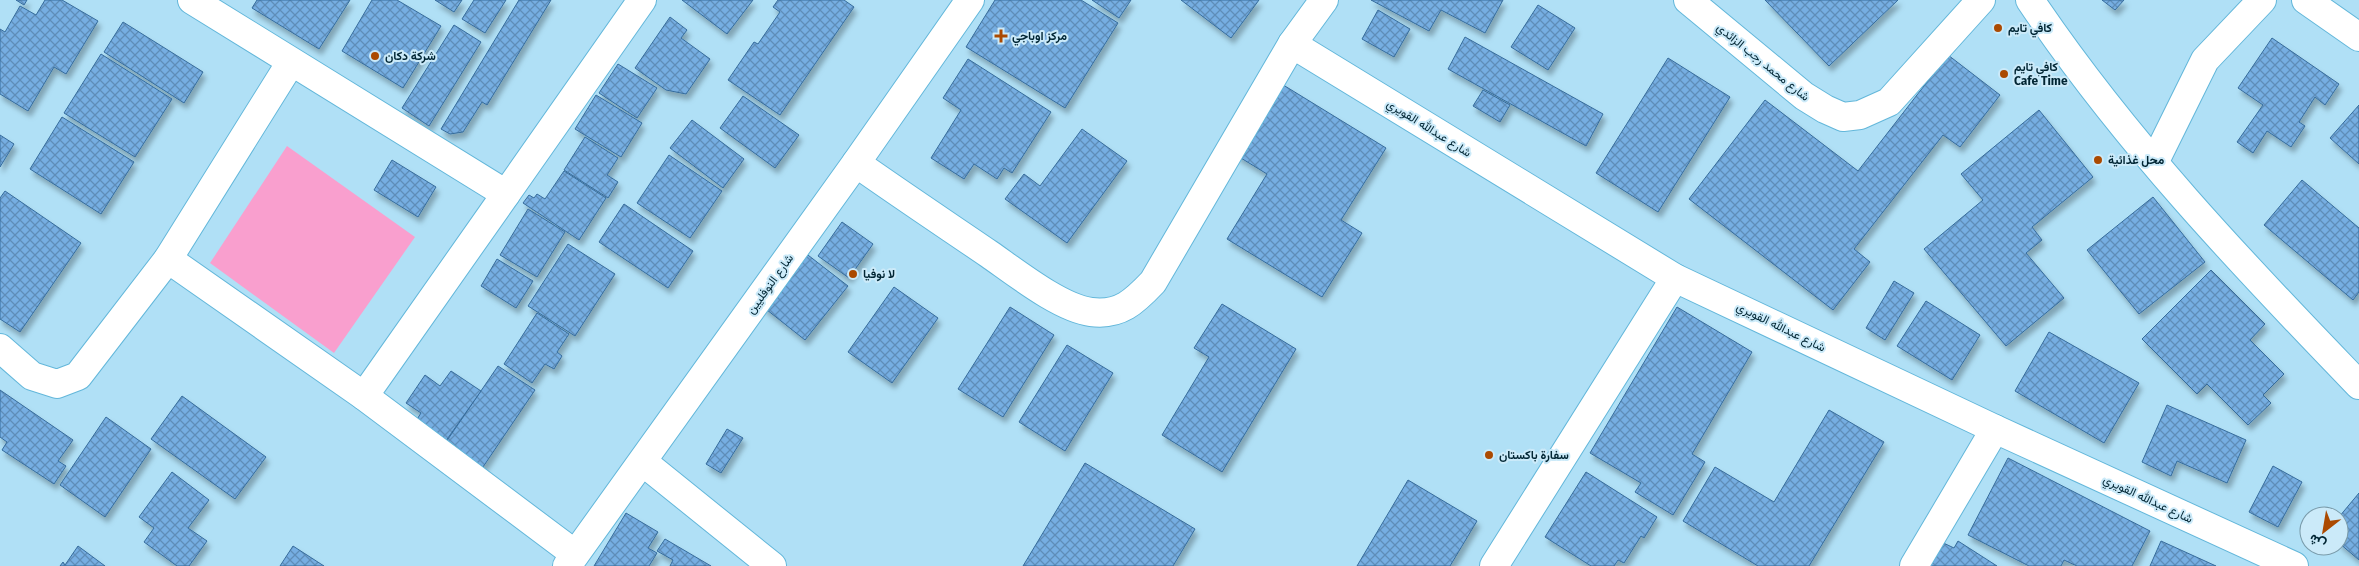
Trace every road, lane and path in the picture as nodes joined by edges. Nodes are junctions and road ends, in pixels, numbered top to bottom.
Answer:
1 (192, 0) edge
2 (642, 0) edge
3 (970, 0) edge
4 (1324, 0) edge
5 (1688, 0) edge
6 (1981, 0) edge
7 (2030, 0) edge
8 (2262, 0) edge
9 (2306, 0) edge
10 (2359, 37) edge
11 (1292, 44) junction
12 (291, 62) junction
13 (2154, 161) junction
14 (856, 163) junction
15 (506, 194) junction
16 (168, 259) junction
17 (1675, 278) junction
18 (0, 348) edge
19 (2359, 386) edge
20 (364, 396) junction
21 (1995, 429) junction
22 (643, 462) junction
23 (571, 560) edge
24 (772, 566) edge
25 (1494, 566) edge
26 (1914, 566) edge
27 (2294, 566) edge

1 - 12 street
2 - 15 street
3 - 14 street, شارع النوفليين
4 - 11 street
5 - 6 street, شارع محمد رجب الزائدي
7 - 13 street
8 - 13 street
9 - 10 street
11 - 14 street
11 - 17 street, شارع عبدالله القويري
12 - 15 street
12 - 16 street
13 - 19 street
14 - 22 street, شارع النوفليين
15 - 20 street
16 - 18 street
16 - 20 street
17 - 21 street, شارع عبدالله القويري
17 - 25 street
20 - 23 street
21 - 26 street
21 - 27 street, شارع عبدالله القويري
22 - 23 street, شارع النوفليين
22 - 24 street

